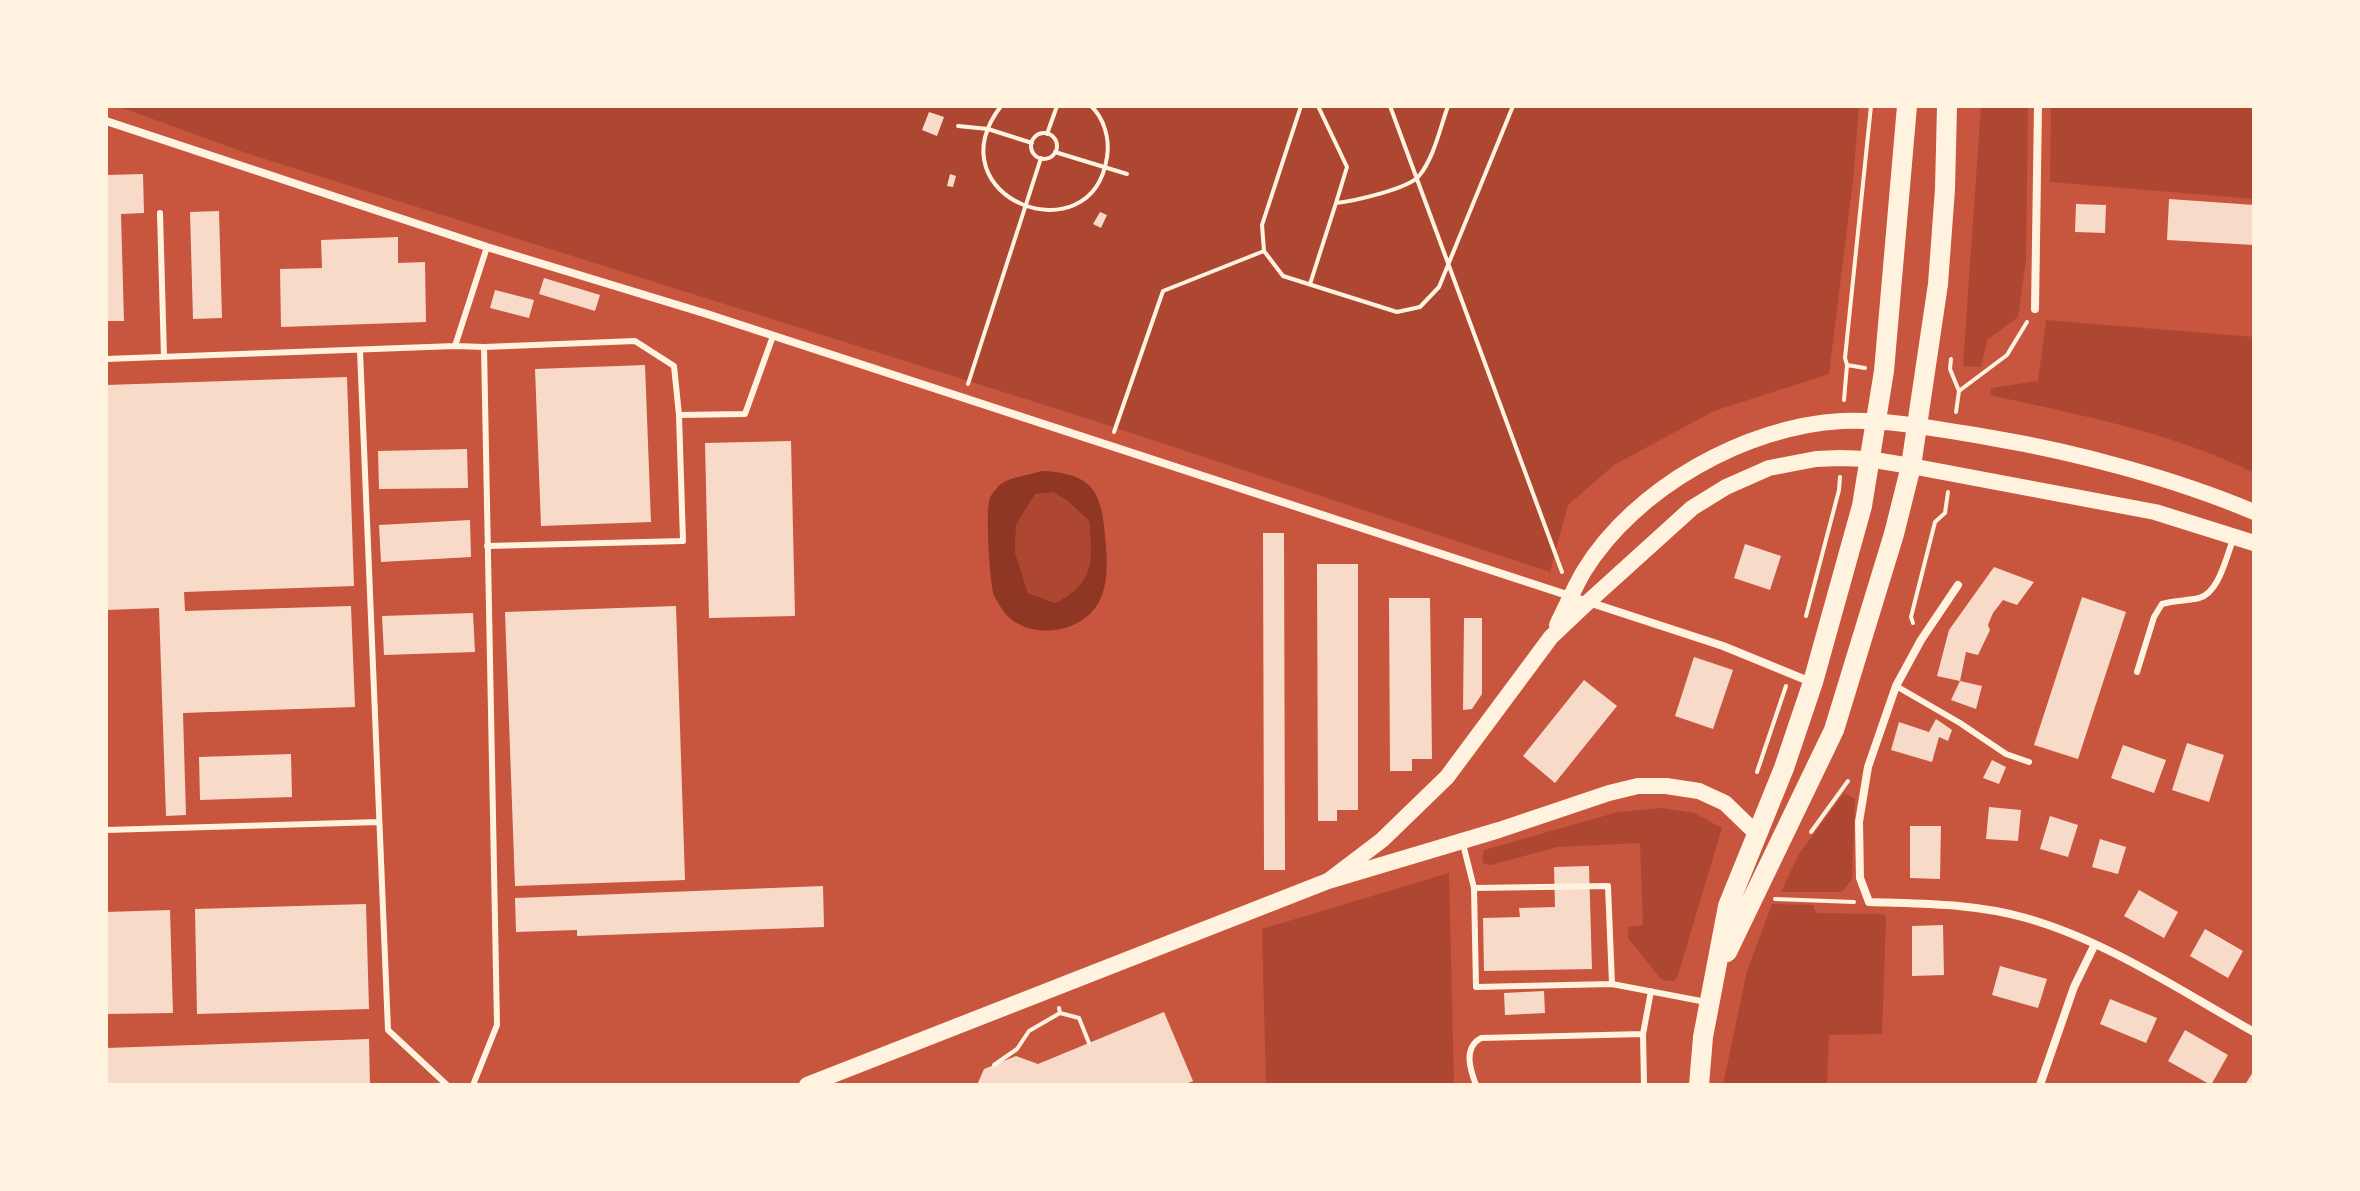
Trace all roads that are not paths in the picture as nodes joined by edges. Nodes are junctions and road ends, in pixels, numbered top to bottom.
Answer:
1 (1907, 106) edge
2 (1947, 106) edge
3 (2038, 106) edge
4 (106, 121) edge
5 (160, 213) dead end
6 (487, 247) junction
7 (2035, 309) road end
8 (773, 336) junction
9 (455, 346) junction
10 (484, 347) junction
11 (360, 351) junction
12 (164, 357) junction
13 (106, 359) edge
14 (679, 415) junction
15 (1874, 422) junction
16 (1917, 427) junction
17 (1868, 459) junction
18 (1911, 466) junction
19 (2254, 512) edge
20 (2234, 536) junction
21 (2254, 543) edge
22 (487, 546) junction
23 (1958, 585) dead end
24 (1579, 600) junction
25 (2137, 672) dead end
26 (1813, 682) junction
27 (1896, 686) junction
28 (2029, 762) dead end
29 (379, 822) junction
30 (106, 830) edge
31 (1757, 834) junction
32 (1462, 840) junction
33 (1328, 881) junction
34 (1474, 888) junction
35 (2095, 944) junction
36 (1713, 981) junction
37 (1612, 984) junction
38 (1651, 991) junction
39 (1709, 1002) junction
40 (2254, 1032) edge
41 (1643, 1034) junction
42 (447, 1085) edge
43 (473, 1085) edge
44 (807, 1085) edge
45 (1476, 1085) edge
46 (1644, 1085) edge
47 (1699, 1085) edge
48 (2040, 1085) edge

1 - 15 main road
2 - 16 main road
3 - 7 street
4 - 6 street
5 - 12 lane
6 - 8 street
6 - 9 lane
8 - 14 lane
8 - 24 street
9 - 10 lane
9 - 11 lane
10 - 14 lane
10 - 22 lane
11 - 12 lane
11 - 29 lane
12 - 13 lane
14 - 22 lane
15 - 16 main road
15 - 17 main road
15 - 24 main road
16 - 18 main road
16 - 19 main road
17 - 18 main road
17 - 24 main road
17 - 26 main road
18 - 20 main road
18 - 36 main road
20 - 21 main road
20 - 25 lane
22 - 43 lane
23 - 27 street
24 - 26 street
24 - 33 main road
26 - 31 main road
27 - 28 lane
27 - 35 street
29 - 30 lane
29 - 42 lane
31 - 32 main road
31 - 36 main road
32 - 33 main road
32 - 34 lane
33 - 44 main road
34 - 37 lane
34 - 37 lane
35 - 40 street
35 - 48 street
36 - 39 main road
37 - 38 lane
38 - 39 lane
38 - 41 lane
39 - 47 main road
41 - 45 lane
41 - 46 lane

